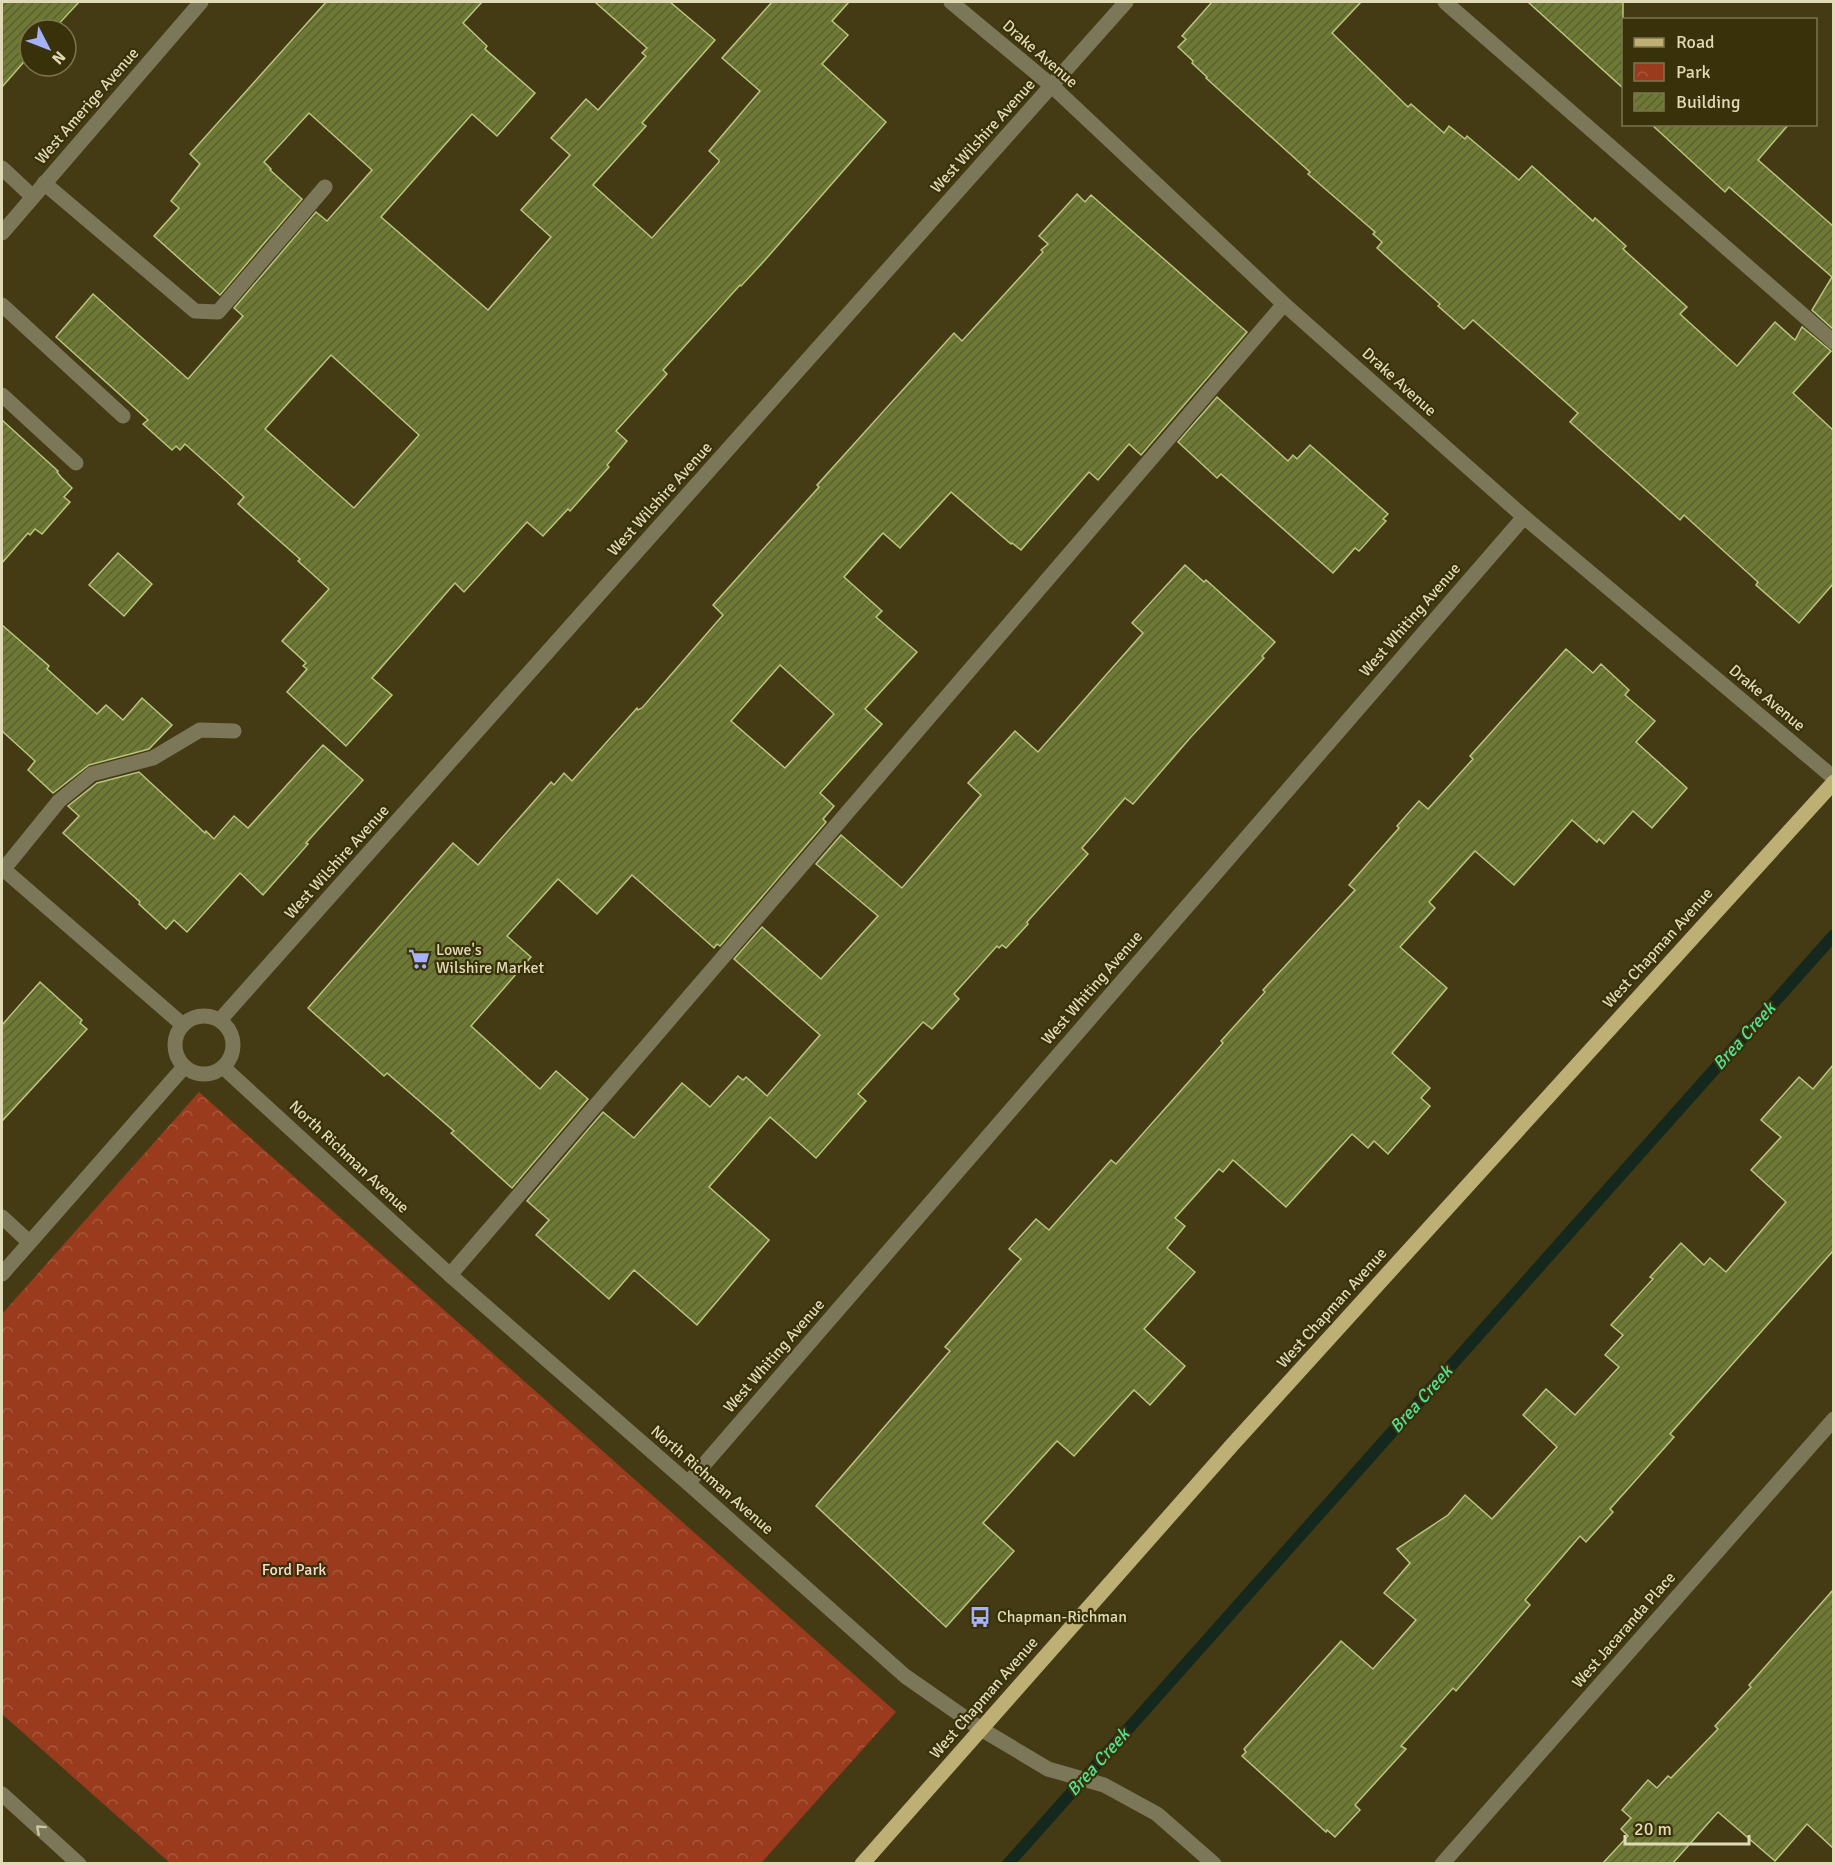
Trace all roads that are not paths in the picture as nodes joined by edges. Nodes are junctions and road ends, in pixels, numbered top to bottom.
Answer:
1 (201, 2) edge
2 (951, 2) edge
3 (1126, 2) edge
4 (1445, 2) edge
5 (1052, 86) junction
6 (2, 168) edge
7 (44, 183) junction
8 (325, 188) dead end
9 (33, 197) junction
10 (2, 233) edge
11 (1284, 304) junction
12 (2, 305) edge
13 (1833, 342) edge
14 (2, 395) edge
15 (123, 416) dead end
16 (76, 463) dead end
17 (1524, 517) junction
18 (234, 731) dead end
19 (1833, 777) edge
20 (1833, 782) edge
21 (2, 869) edge
22 (220, 1020) junction
23 (183, 1025) junction
24 (184, 1067) junction
25 (223, 1067) junction
26 (2, 1217) edge
27 (29, 1242) junction
28 (2, 1274) edge
29 (450, 1275) junction
30 (1833, 1419) edge
31 (688, 1483) junction
32 (981, 1729) junction
33 (2, 1794) edge
34 (79, 1863) edge
35 (862, 1863) edge
36 (1214, 1863) edge
37 (1442, 1863) edge

1 - 7 street, West Amerige Avenue
2 - 5 street, Drake Avenue
3 - 5 street, West Wilshire Avenue
4 - 13 street
5 - 11 street, Drake Avenue
5 - 22 street, West Wilshire Avenue
6 - 9 street
7 - 8 street
7 - 9 street, West Amerige Avenue
9 - 10 street, West Amerige Avenue
11 - 17 street, Drake Avenue
11 - 29 street
12 - 15 street
14 - 16 street
17 - 19 street, Drake Avenue
17 - 31 street, West Whiting Avenue
18 - 21 street
20 - 32 main road, West Chapman Avenue
21 - 23 street
22 - 23 street
22 - 25 street
23 - 24 street
24 - 25 street
24 - 27 street
25 - 29 street, North Richman Avenue
26 - 27 street
27 - 28 street
29 - 31 street, North Richman Avenue
30 - 37 street, West Jacaranda Place
31 - 32 street, North Richman Avenue
32 - 35 main road, West Chapman Avenue
32 - 36 street, North Richman Avenue
34 -> 33 street

